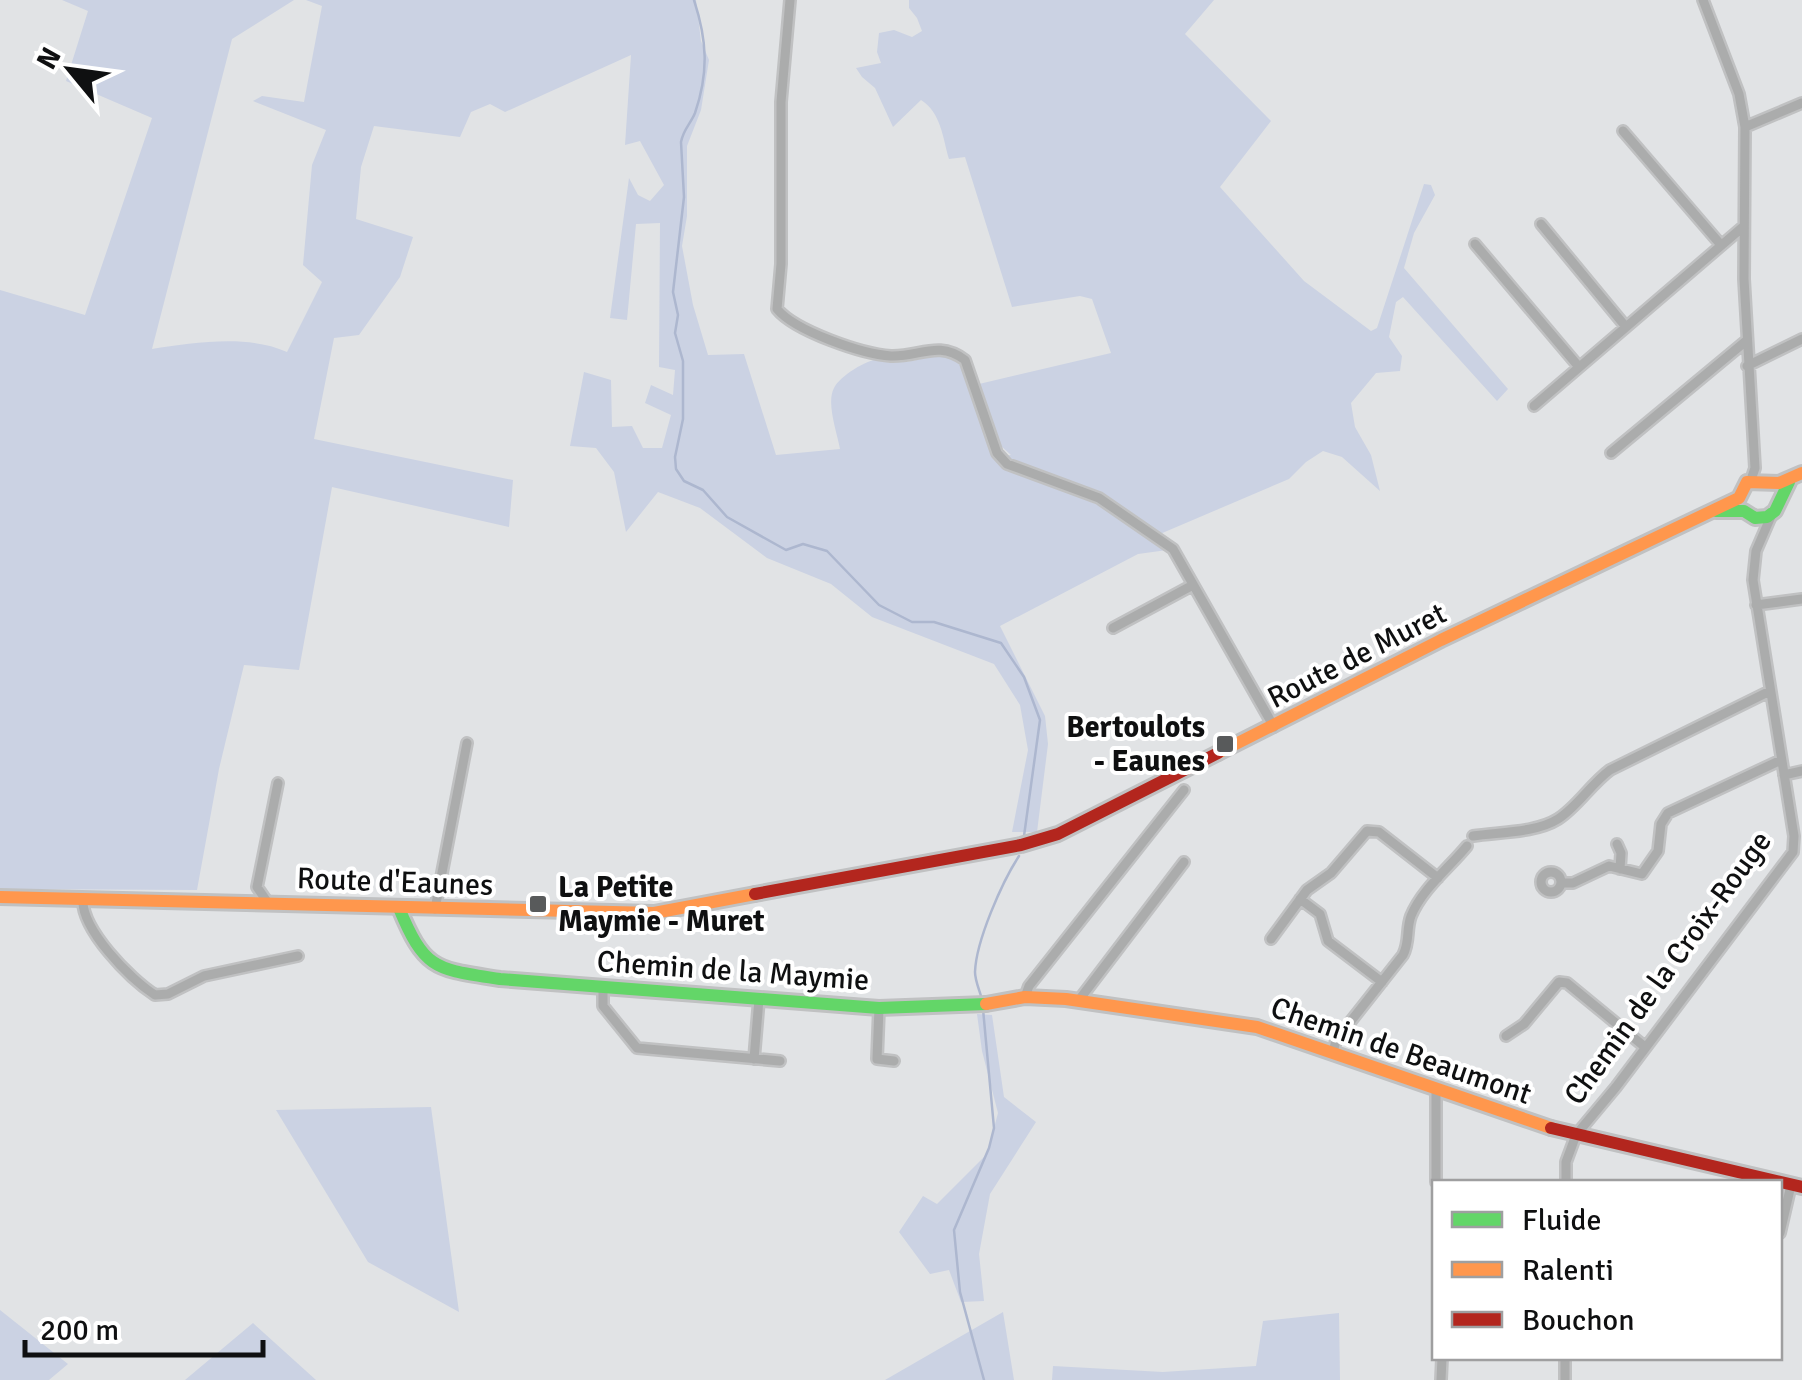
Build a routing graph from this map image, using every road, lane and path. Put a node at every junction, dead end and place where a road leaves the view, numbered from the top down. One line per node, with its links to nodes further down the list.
1 (790, 0): 23 (street)
2 (1702, 0): 4 (street)
3 (1802, 103): 4 (street)
4 (1745, 127): 7 (street)
5 (1623, 131): 9 (street)
6 (1541, 224): 10 (street)
7 (1744, 226): 9 (street); 12 (street)
8 (1475, 244): 14 (street)
9 (1720, 246): 10 (street)
10 (1626, 327): 14 (street)
11 (1802, 340): 13 (street)
12 (1746, 342): 13 (street); 16 (street)
13 (1747, 366): 18 (street)
14 (1579, 367): 15 (street)
15 (1534, 406)
16 (1611, 453)
17 (1802, 474): 19 (main road)
18 (1761, 478): 19 (main road); 20 (main road); 21 (main road)
19 (1789, 482): 20 (main road)
20 (1775, 508): 21 (main road); 22 (street, Chemin de la Croix-Rouge)
21 (1746, 509): 22 (street); 28 (main road, Route de Muret)
22 (1762, 533): 25 (street, Chemin de la Croix-Rouge)
23 (1193, 585): 26 (street); 28 (street)
24 (1802, 599): 25 (street)
25 (1756, 605): 27 (street, Chemin de la Croix-Rouge)
26 (1114, 628)
27 (1770, 692): 30 (street, Chemin de la Croix-Rouge); 40 (street)
28 (1274, 726): 36 (main road, Route de Muret)
29 (467, 743): 47 (street)
30 (1781, 760): 32 (street, Chemin de la Croix-Rouge); 39 (street)
31 (1802, 771): 32 (street)
32 (1784, 775): 37 (street, Chemin de la Croix-Rouge)
33 (278, 783): 45 (street)
34 (1184, 790): 52 (street)
35 (1617, 844): 39 (street)
36 (1022, 845): 47 (main road, Route d'Eaunes)
37 (1797, 854): 58 (street, Chemin de la Croix-Rouge)
38 (1184, 862): 54 (street)
39 (1620, 869): 41 (street)
40 (1438, 878): 44 (street); 50 (street)
41 (1561, 883)
42 (0, 897): 43 (main road, Route d'Eaunes)
43 (83, 898): 45 (main road, Route d'Eaunes); 49 (street)
44 (1300, 899): 48 (street); 50 (street)
45 (268, 902): 46 (main road, Route d'Eaunes)
46 (399, 908): 47 (main road, Route d'Eaunes); 51 (main road, Chemin de la Maymie)
47 (434, 909)
48 (1270, 939)
49 (298, 956)
50 (1382, 982): 59 (street)
51 (603, 987): 53 (main road, Chemin de la Maymie); 60 (street)
52 (1025, 997): 54 (main road, Chemin de Beaumont); 55 (main road, Chemin de Beaumont)
53 (759, 998): 56 (main road, Chemin de la Maymie); 60 (street)
54 (1078, 1000): 59 (main road, Chemin de Beaumont)
55 (979, 1004): 56 (main road, Chemin de la Maymie)
56 (880, 1008): 62 (street)
57 (1506, 1036): 58 (street)
58 (1646, 1046): 64 (street, Chemin de la Croix-Rouge)
59 (1333, 1053): 63 (main road, Chemin de Beaumont)
60 (754, 1058): 61 (street)
61 (780, 1061)
62 (894, 1061)
63 (1436, 1088): 64 (main road, Chemin de Beaumont); 65 (street)
64 (1576, 1135): 66 (street); 67 (main road, Chemin de Beaumont)
65 (1436, 1180)
66 (1566, 1180)
67 (1771, 1180)
68 (1797, 1186): 69 (street)
69 (1782, 1227)

